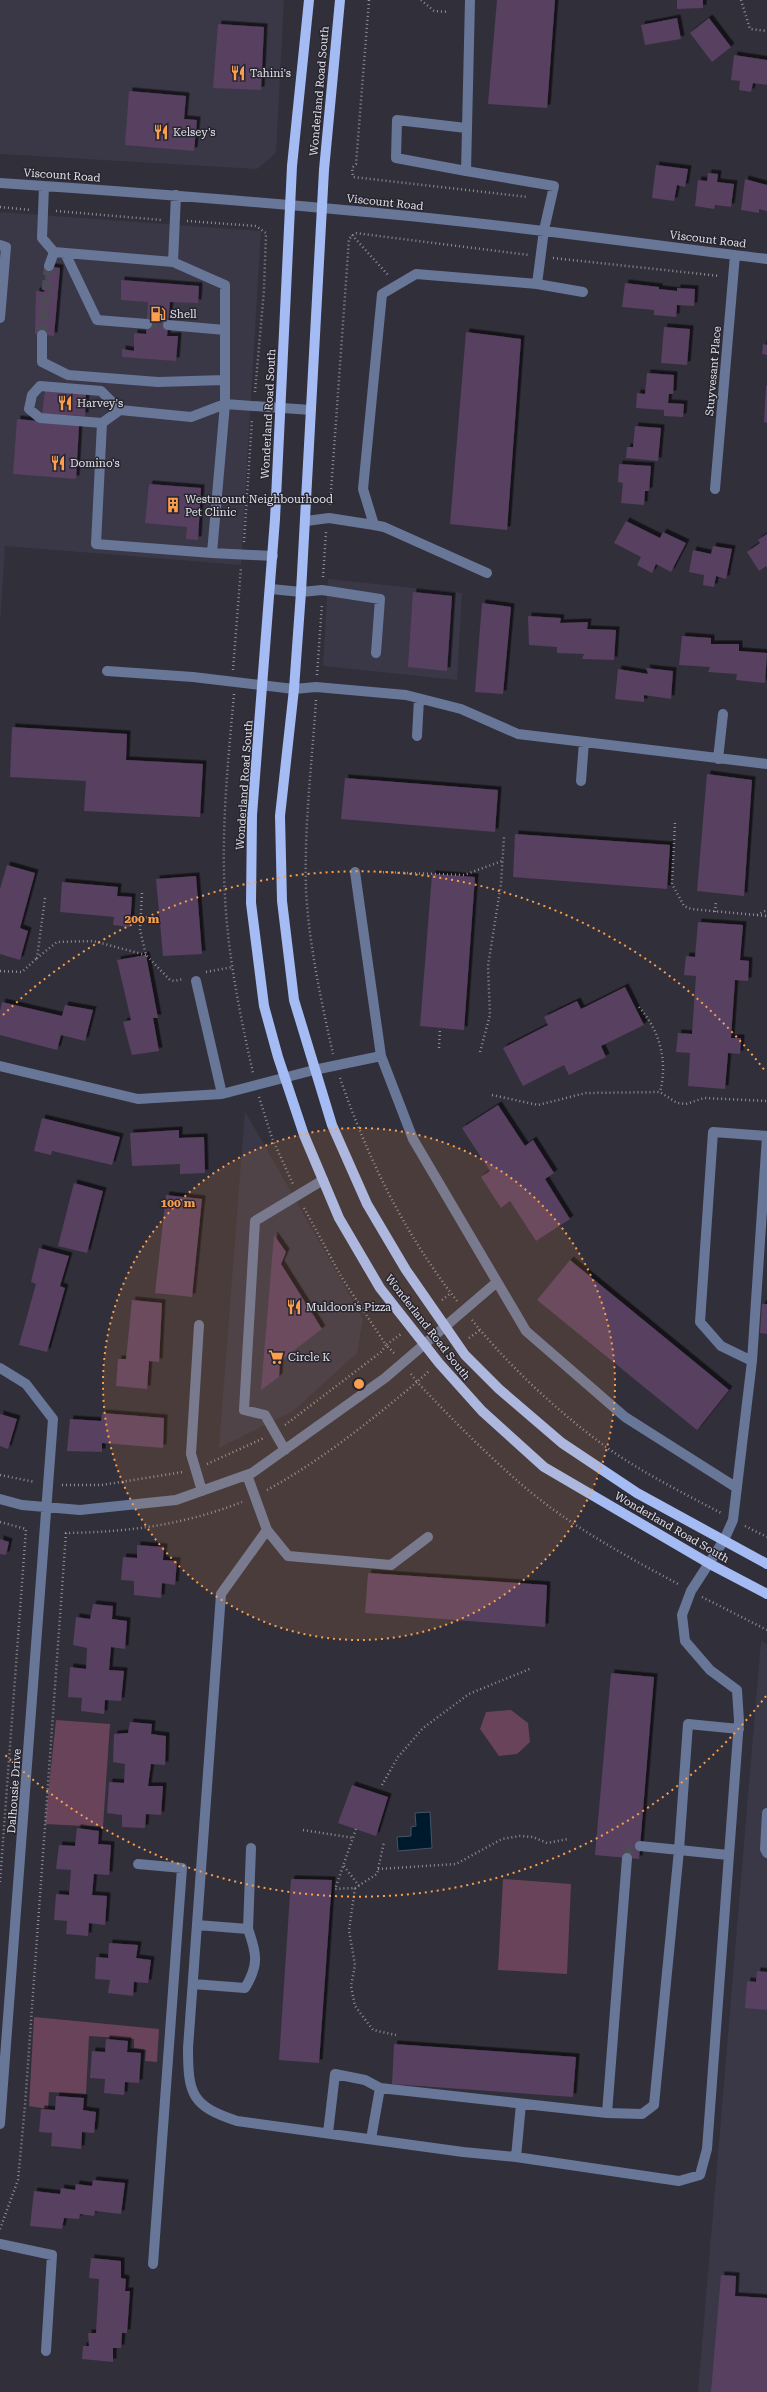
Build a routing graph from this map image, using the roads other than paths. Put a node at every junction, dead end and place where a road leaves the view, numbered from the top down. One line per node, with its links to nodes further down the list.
1 (309, 0): 9 (main road, Wonderland Road South)
2 (340, 0): 10 (main road, Wonderland Road South)
3 (470, 0): 4 (street)
4 (466, 128): 5 (street); 5 (street)
5 (466, 171): 11 (street)
6 (0, 183): 7 (street, Viscount Road)
7 (44, 186): 8 (street, Viscount Road); 13 (street)
8 (176, 195): 9 (street, Viscount Road); 17 (street)
9 (290, 206): 10 (street, Viscount Road); 28 (main road, Wonderland Road South)
10 (322, 209): 11 (street, Viscount Road); 30 (main road, Wonderland Road South)
11 (544, 230): 15 (street, Viscount Road); 19 (street)
12 (0, 245): 21 (street)
13 (54, 252): 14 (street); 18 (street)
14 (65, 252): 17 (street); 22 (street)
15 (735, 255): 16 (street, Viscount Road); 32 (street, Stuyvesant Place)
16 (767, 259)
17 (173, 262): 24 (street)
18 (49, 266)
19 (537, 284): 20 (street); 34 (street)
20 (583, 292)
21 (0, 318)
22 (147, 324)
23 (168, 325): 24 (street)
24 (225, 330): 26 (street)
25 (42, 335): 26 (street)
26 (225, 380): 27 (street)
27 (225, 404): 28 (street); 29 (street); 35 (street)
28 (280, 408): 30 (street); 36 (main road, Wonderland Road South)
29 (120, 410): 31 (street); 31 (street)
30 (311, 410): 33 (main road, Wonderland Road South)
31 (102, 424): 35 (street)
32 (715, 489)
33 (306, 521): 34 (street); 39 (main road, Wonderland Road South)
34 (374, 525): 37 (street)
35 (212, 553): 36 (street)
36 (273, 556): 38 (main road, Wonderland Road South)
37 (487, 573)
38 (271, 589): 39 (street); 42 (main road, Wonderland Road South)
39 (301, 592): 40 (street); 43 (main road, Wonderland Road South)
40 (376, 653)
41 (107, 671): 42 (street)
42 (263, 686): 43 (street); 56 (main road, Wonderland Road South)
43 (294, 689): 44 (street); 55 (main road, Wonderland Road South)
44 (419, 699): 46 (street); 47 (street)
45 (723, 714): 48 (street)
46 (417, 736)
47 (584, 742): 48 (street); 50 (street)
48 (718, 759): 49 (street)
49 (767, 764)
50 (581, 781)
51 (355, 872): 53 (street)
52 (196, 981): 57 (street)
53 (381, 1056): 55 (street); 59 (street)
54 (0, 1066): 57 (street)
55 (314, 1070): 56 (street); 61 (main road, Wonderland Road South)
56 (285, 1079): 57 (street); 58 (main road, Wonderland Road South)
57 (222, 1094)
58 (323, 1180): 62 (main road, Wonderland Road South); 65 (street)
59 (497, 1282): 61 (street); 67 (street)
60 (199, 1325): 68 (street)
61 (446, 1327): 62 (street); 73 (main road, Wonderland Road South)
62 (424, 1345): 65 (street); 74 (main road, Wonderland Road South)
63 (752, 1361): 63 (street); 67 (street)
64 (0, 1368): 70 (street, Dalhousie Drive)
65 (285, 1450): 66 (street)
66 (247, 1475): 68 (street); 71 (street)
67 (737, 1488): 73 (street)
68 (202, 1491): 70 (street)
69 (0, 1499): 70 (street)
70 (47, 1507): 92 (street, Dalhousie Drive)
71 (267, 1530): 72 (street); 86 (street)
72 (428, 1537)
73 (724, 1540): 74 (street); 75 (main road, Wonderland Road South)
74 (710, 1564): 76 (main road, Wonderland Road South); 77 (street)
75 (767, 1564)
76 (767, 1594)
77 (739, 1729): 81 (street); 83 (street)
78 (767, 1813): 82 (street)
79 (640, 1846): 81 (street)
80 (251, 1848): 87 (street)
81 (679, 1850): 83 (street); 91 (street)
82 (767, 1853)
83 (728, 1855): 95 (street)
84 (627, 1858): 91 (street)
85 (138, 1864): 97 (street)
86 (197, 1925): 87 (street); 88 (street)
87 (248, 1929): 88 (street)
88 (193, 1984): 93 (street)
89 (380, 2088): 90 (street); 93 (street); 94 (street)
90 (521, 2104): 91 (street); 95 (street)
91 (607, 2113)
92 (0, 2124)
93 (328, 2133): 94 (street)
94 (371, 2139): 95 (street)
95 (516, 2157)
96 (0, 2244): 98 (street)
97 (153, 2264)
98 (46, 2351)

